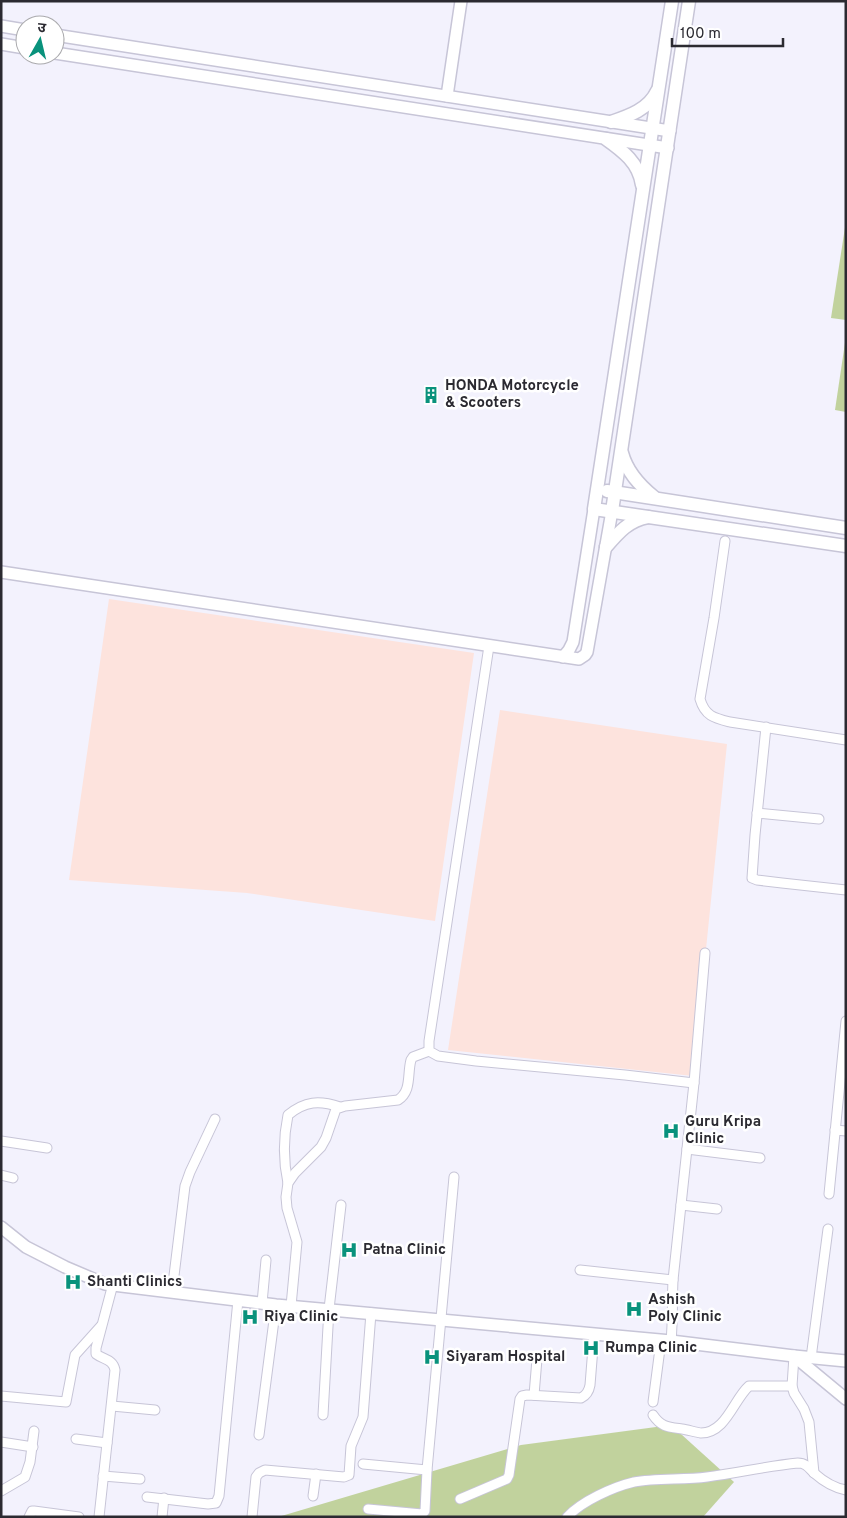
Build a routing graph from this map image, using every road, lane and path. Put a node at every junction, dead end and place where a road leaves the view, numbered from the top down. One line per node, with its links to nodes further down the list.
1 (461, 1): 11 (street)
2 (672, 1): 10 (main road)
3 (689, 1): 14 (main road)
4 (1, 26): 5 (street)
5 (15, 28)
6 (65, 37): 11 (street)
7 (1, 44): 8 (street)
8 (15, 46)
9 (65, 55): 15 (street)
10 (659, 85): 12 (main road); 13 (main road)
11 (447, 96): 12 (street)
12 (611, 122): 13 (street)
13 (653, 129): 14 (street); 16 (main road)
14 (670, 131): 17 (main road)
15 (606, 139): 16 (street); 18 (main road)
16 (650, 146): 17 (street); 18 (main road)
17 (668, 148): 19 (main road)
18 (643, 190): 20 (main road)
19 (621, 448): 21 (main road); 22 (main road)
20 (597, 490): 21 (main road); 23 (main road)
21 (614, 492): 22 (main road); 25 (main road)
22 (656, 499): 24 (main road)
23 (594, 509): 25 (main road); 34 (street)
24 (723, 509): 27 (main road); 28 (main road)
25 (612, 511): 26 (main road); 31 (street)
26 (650, 517): 27 (main road); 31 (main road)
27 (721, 527): 30 (main road)
28 (846, 528)
29 (725, 541): 35 (street)
30 (846, 546)
31 (606, 547): 34 (street)
32 (1, 572): 33 (street)
33 (489, 646): 34 (street); 43 (street)
34 (563, 657)
35 (766, 727): 36 (street); 37 (street)
36 (846, 740)
37 (757, 813): 38 (street); 39 (street)
38 (819, 819)
39 (846, 890)
40 (706, 953): 45 (street)
41 (846, 1021): 42 (street)
42 (845, 1031): 44 (street)
43 (429, 1051): 45 (street); 46 (street)
44 (843, 1081): 48 (street)
45 (694, 1083): 52 (street)
46 (340, 1107): 57 (street); 57 (street)
47 (215, 1118): 68 (street)
48 (835, 1130): 49 (street); 58 (street)
49 (846, 1131)
50 (1, 1142): 51 (street)
51 (47, 1148)
52 (688, 1149): 53 (street); 60 (street)
53 (760, 1158)
54 (1, 1175): 56 (street)
55 (454, 1177): 75 (street)
56 (13, 1178)
57 (288, 1183): 72 (street)
58 (830, 1194)
59 (341, 1205): 73 (street)
60 (681, 1205): 61 (street); 66 (street)
61 (717, 1209)
62 (1, 1226): 67 (street)
63 (828, 1229): 81 (street)
64 (266, 1260): 70 (street)
65 (580, 1270): 66 (street)
66 (673, 1280): 78 (street)
67 (113, 1284): 68 (street); 76 (street)
68 (172, 1292): 69 (street)
69 (238, 1300): 70 (street); 108 (street)
70 (262, 1303): 71 (street)
71 (276, 1305): 72 (street); 93 (street)
72 (291, 1306): 73 (street)
73 (329, 1309): 74 (street); 90 (street)
74 (371, 1313): 75 (street); 101 (street)
75 (440, 1320): 77 (street); 99 (street)
76 (102, 1326): 85 (street); 88 (street)
77 (594, 1335): 78 (street); 84 (street)
78 (666, 1341): 79 (street); 87 (street)
79 (794, 1356): 81 (street); 83 (street); 86 (street)
80 (537, 1358): 84 (street)
81 (811, 1358): 82 (street)
82 (846, 1361)
83 (792, 1386): 91 (street); 100 (street)
84 (534, 1395): 109 (street)
85 (1, 1396)
86 (846, 1399)
87 (652, 1402)
88 (112, 1406): 89 (street); 96 (street)
89 (155, 1410)
90 (323, 1414)
91 (653, 1415)
92 (34, 1432): 97 (street)
93 (259, 1435)
94 (76, 1439): 96 (street)
95 (1, 1442): 97 (street)
96 (107, 1443): 102 (street)
97 (32, 1447): 105 (street)
98 (363, 1464): 99 (street)
99 (427, 1470): 110 (street)
100 (814, 1473): 104 (street); 116 (street)
101 (316, 1474): 106 (street); 115 (street)
102 (103, 1476): 103 (street); 113 (street)
103 (140, 1479)
104 (846, 1490)
105 (1, 1491)
106 (313, 1496)
107 (147, 1497): 108 (street)
108 (164, 1498): 114 (street)
109 (460, 1499)
110 (368, 1510)
111 (29, 1517): 112 (street)
112 (79, 1517)
113 (99, 1517)
114 (162, 1517)
115 (252, 1517)
116 (567, 1517)

